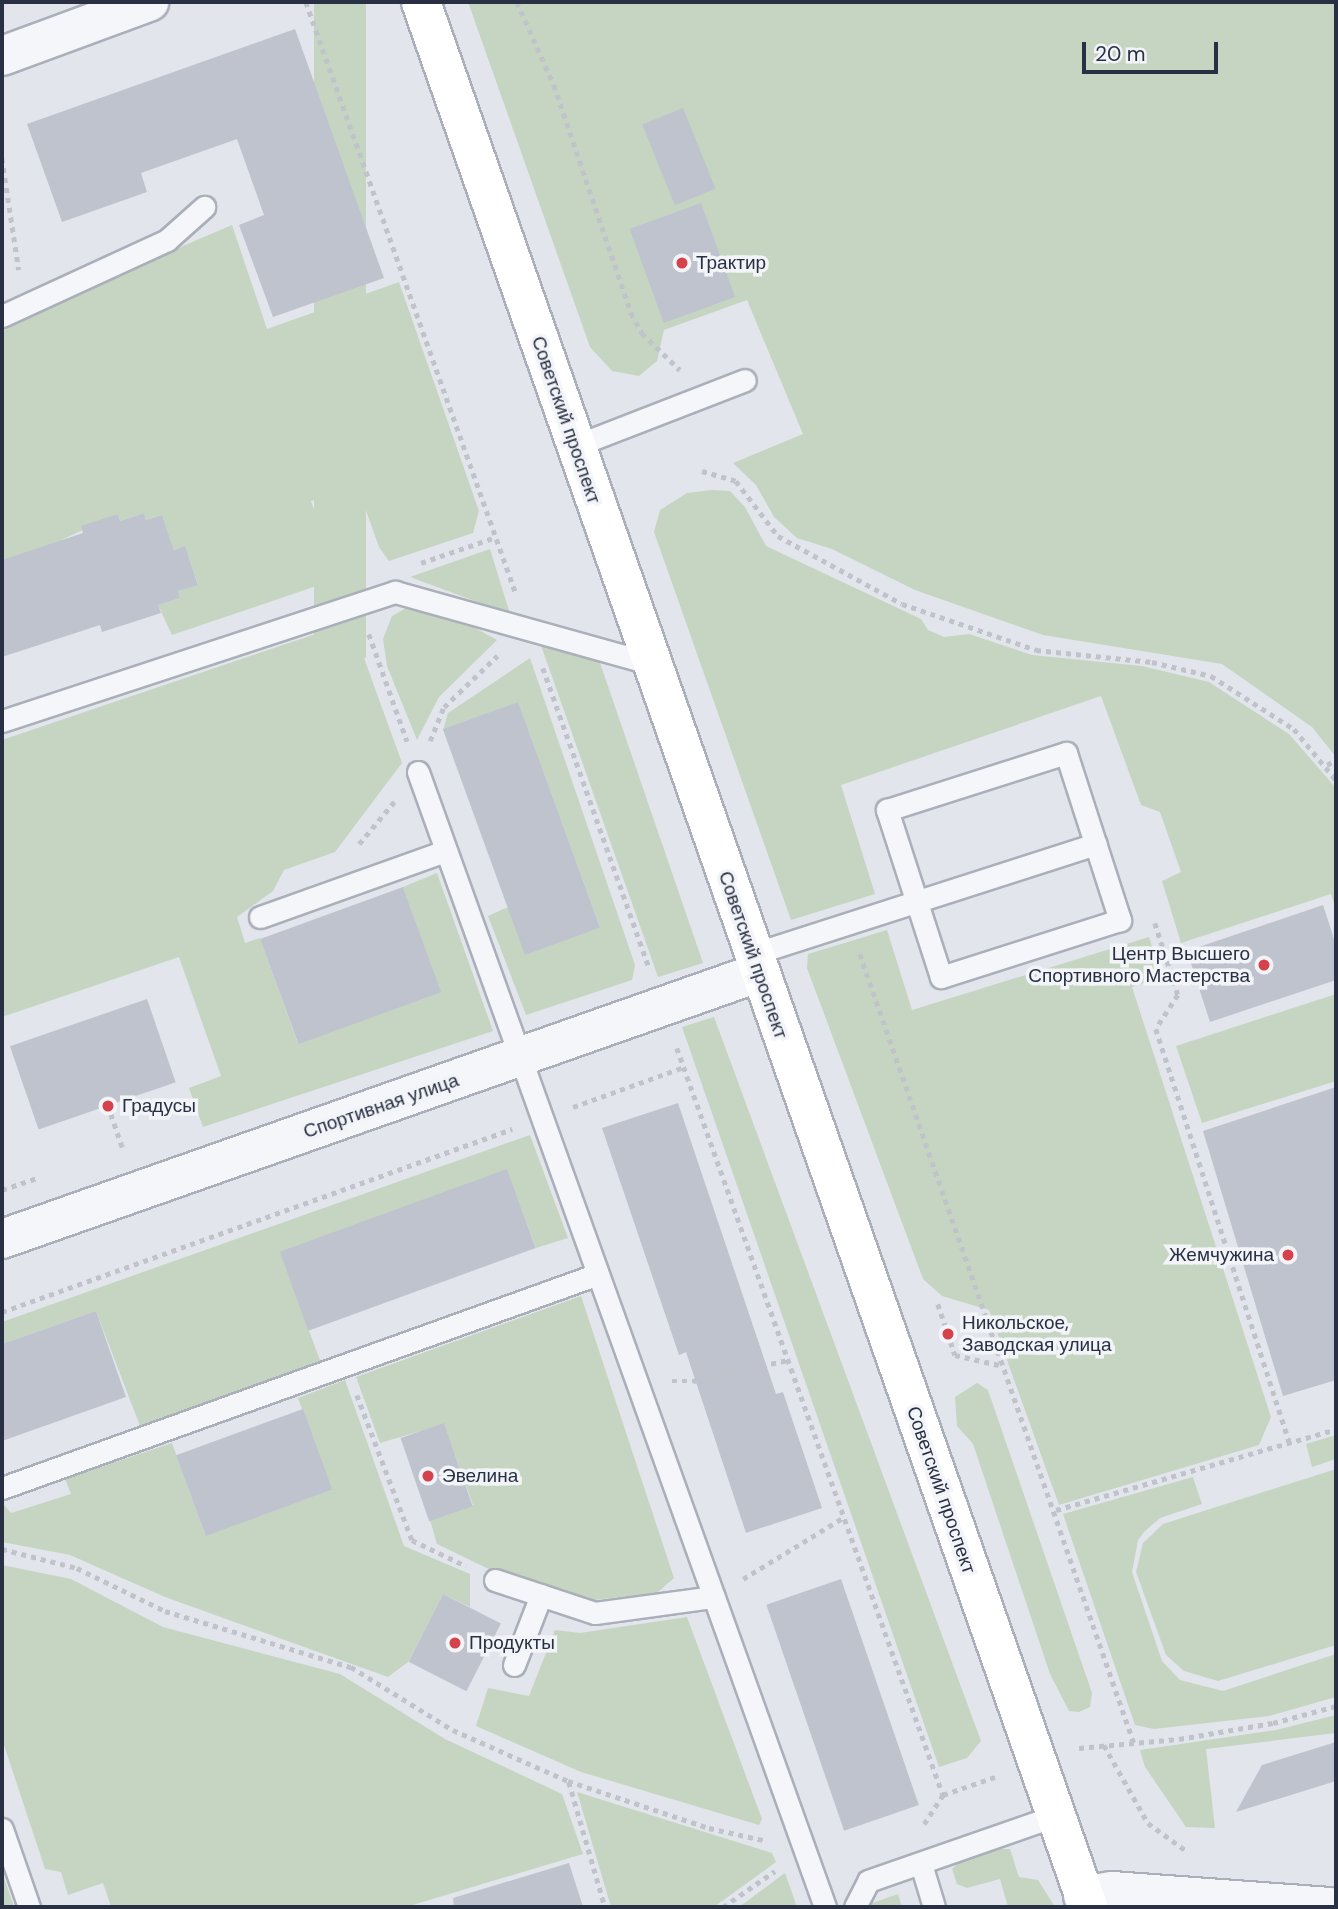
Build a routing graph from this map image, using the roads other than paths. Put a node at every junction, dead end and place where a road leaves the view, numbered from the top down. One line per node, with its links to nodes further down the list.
1 (149, 2): 3 (street)
2 (421, 2): 7 (main road, Советский проспект)
3 (2, 56)
4 (204, 206): 5 (lane)
5 (2, 316)
6 (745, 380): 7 (lane)
7 (575, 446): 8 (main road, Советский проспект)
8 (650, 663): 9 (lane); 15 (main road, Советский проспект)
9 (2, 721)
10 (418, 772): 12 (lane)
11 (1096, 844): 13 (lane); 13 (lane); 13 (lane)
12 (445, 851): 14 (lane); 16 (lane)
13 (916, 901): 15 (lane)
14 (260, 917)
15 (756, 963): 16 (street, Спортивная улица); 24 (main road, Советский проспект)
16 (520, 1057): 17 (street, Спортивная улица); 18 (lane)
17 (2, 1239)
18 (598, 1274): 19 (lane); 22 (lane)
19 (2, 1488)
20 (495, 1580): 21 (lane)
21 (541, 1595): 22 (lane); 23 (lane)
22 (713, 1597): 29 (lane)
23 (514, 1665)
24 (1055, 1816): 26 (lane); 27 (main road, Советский проспект)
25 (2, 1829): 28 (lane)
26 (921, 1864): 30 (lane); 31 (lane)
27 (1085, 1902): 32 (street)
28 (29, 1907)
29 (825, 1907)
30 (855, 1907)
31 (934, 1907)
32 (1329, 1907)

